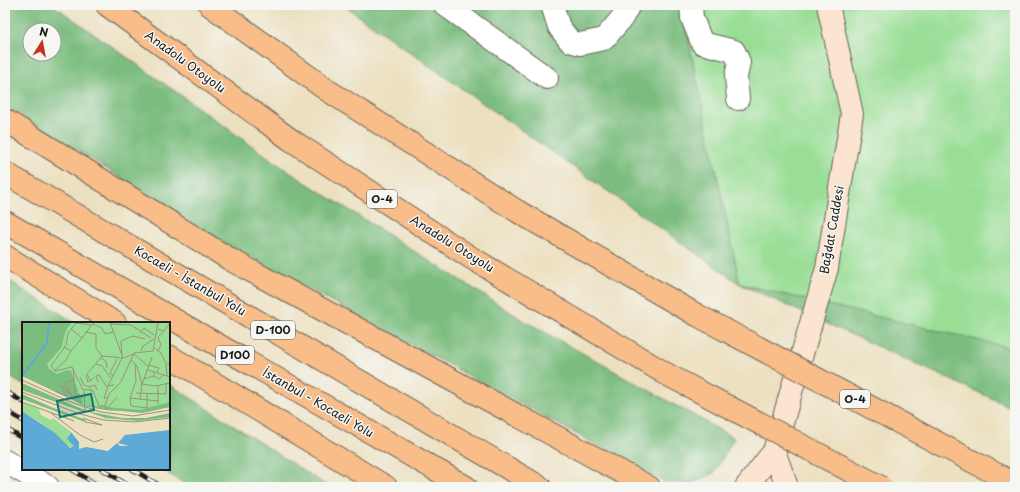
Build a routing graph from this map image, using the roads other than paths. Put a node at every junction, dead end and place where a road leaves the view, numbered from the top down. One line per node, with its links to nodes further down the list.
1 (107, 5): 26 (highway, Anadolu Otoyolu / O-4, bridge)
2 (210, 5): 18 (highway, O-4, bridge)
3 (445, 5): 8 (street)
4 (552, 5): 5 (street)
5 (629, 5)
6 (691, 5): 9 (street)
7 (828, 5): 16 (main road, Bağdat Caddesi)
8 (547, 78)
9 (738, 99)
10 (5, 120): 23 (highway)
11 (5, 173): 22 (highway, Kocaeli - İstanbul Yolu / D-100)
12 (5, 222): 21 (highway, İstanbul - Kocaeli Yolu / D100)
13 (5, 256): 14 (highway)
14 (113, 322)
15 (170, 357): 20 (highway)
16 (774, 451): 24 (main road); 25 (main road)
17 (5, 461): 19 (street)
18 (1015, 484)
19 (48, 487)
20 (386, 487)
21 (466, 487)
22 (540, 487)
23 (649, 487)
24 (746, 487)
25 (787, 487)
26 (881, 487)

